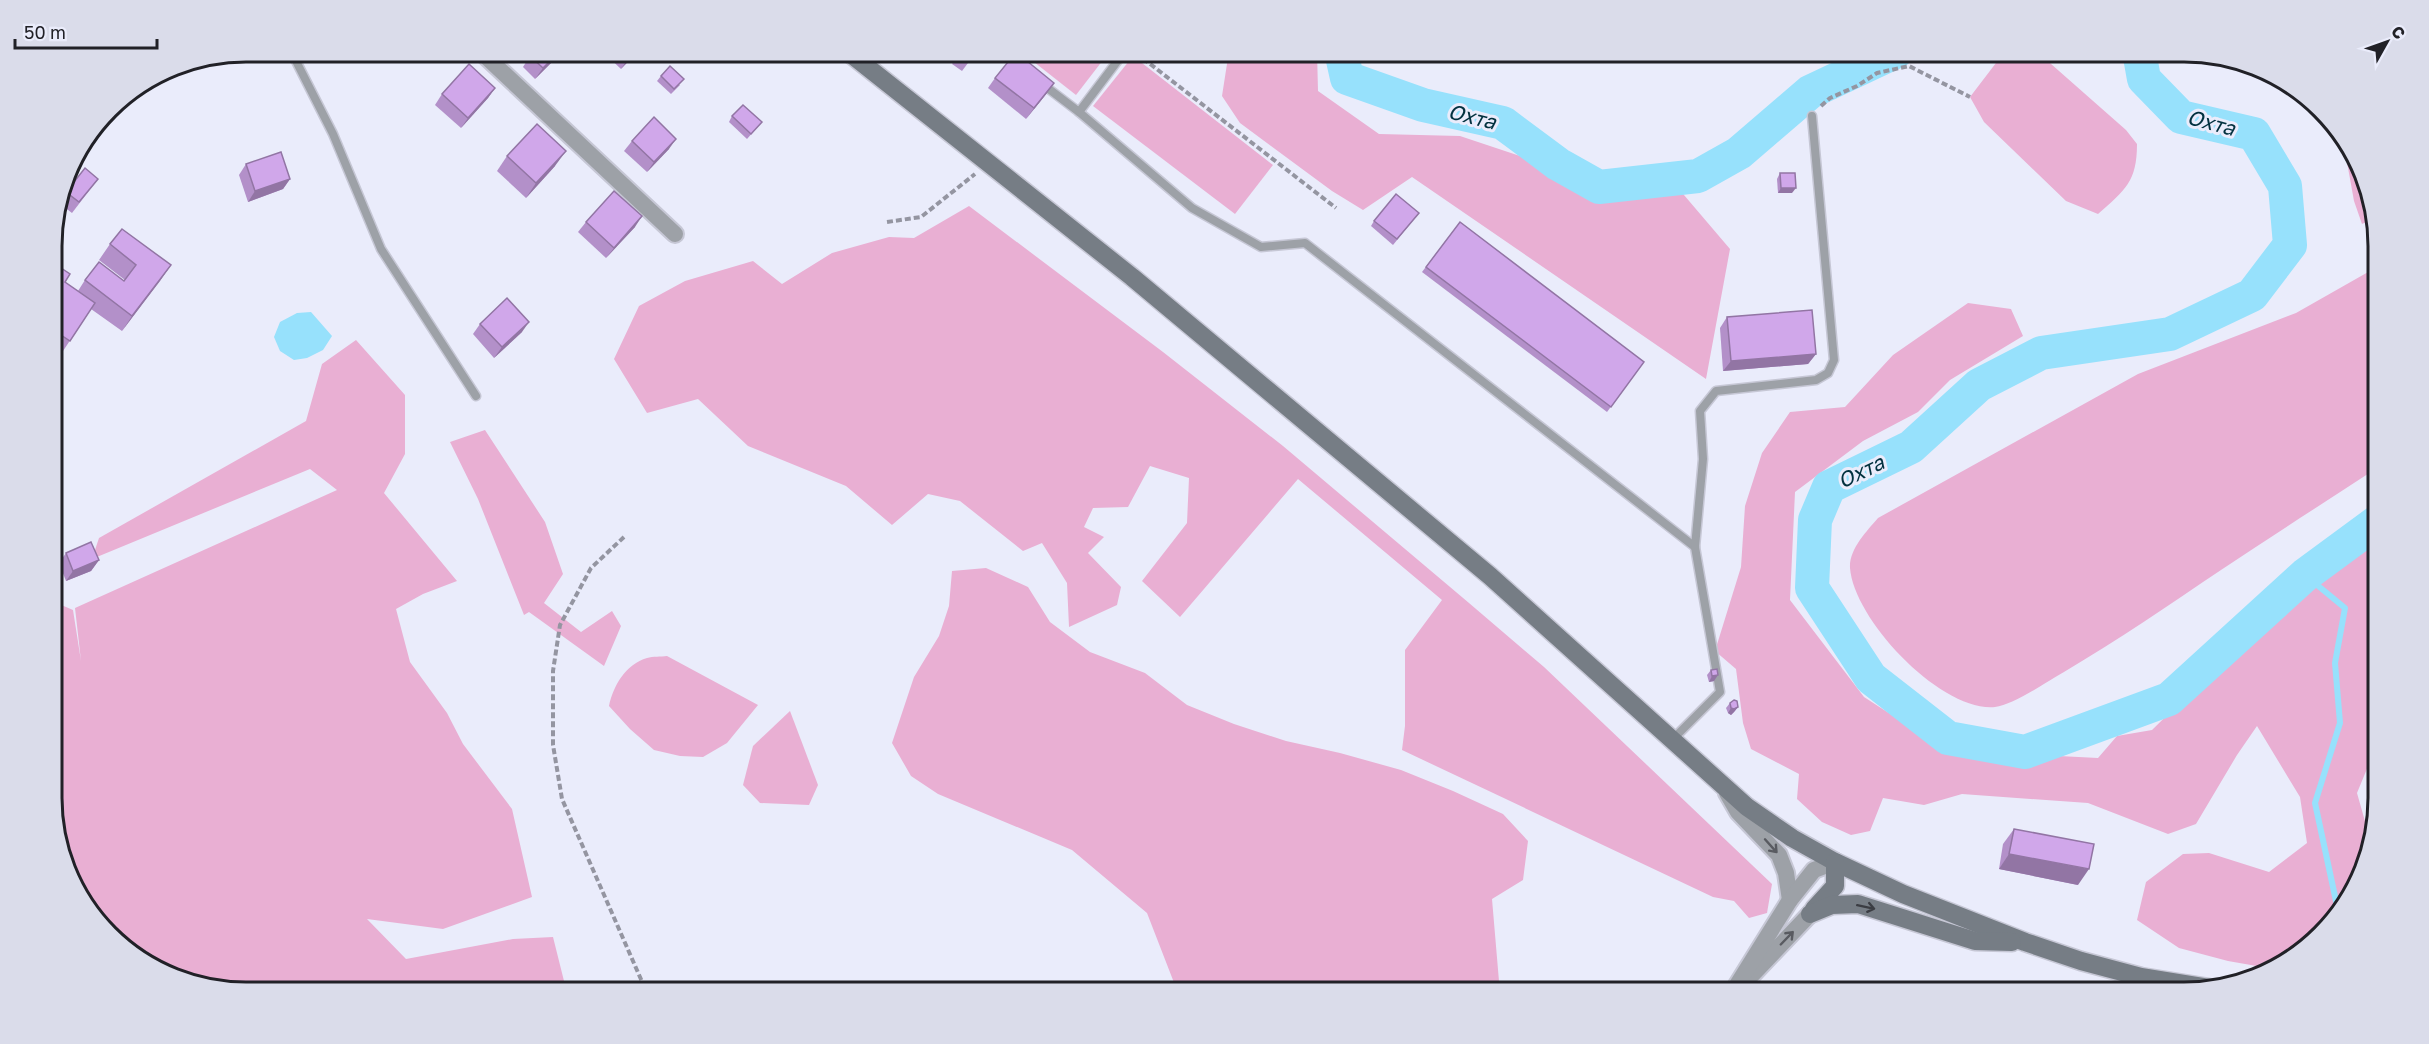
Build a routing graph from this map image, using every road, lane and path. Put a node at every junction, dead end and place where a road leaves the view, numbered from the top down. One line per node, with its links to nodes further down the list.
1 (296, 62): 16 (lane)
2 (492, 62): 15 (street)
3 (860, 62): 12 (main road)
4 (1014, 62): 7 (lane)
5 (1117, 62): 10 (lane)
6 (1147, 62): 13 (path)
7 (1027, 71)
8 (1035, 78): 10 (lane)
9 (1970, 97): 11 (path)
10 (1079, 112): 18 (lane)
11 (1812, 116): 18 (lane)
12 (987, 164): 14 (path); 19 (main road)
13 (1336, 208)
14 (887, 222)
15 (675, 234)
16 (476, 396)
17 (624, 537): 28 (path)
18 (1695, 547): 19 (lane)
19 (1673, 739): 20 (main road)
20 (1722, 784): 21 (main road); 22 (street, one-way to 22)
21 (1835, 862): 22 (street); 23 (main road); 24 (main road)
22 (1790, 900): 25 (street)
23 (1810, 914): 24 (main road, one-way to 24); 26 (street, one-way to 23)
24 (2025, 942): 27 (main road)
25 (1740, 982)
26 (1743, 982)
27 (2172, 982)
28 (643, 983)

